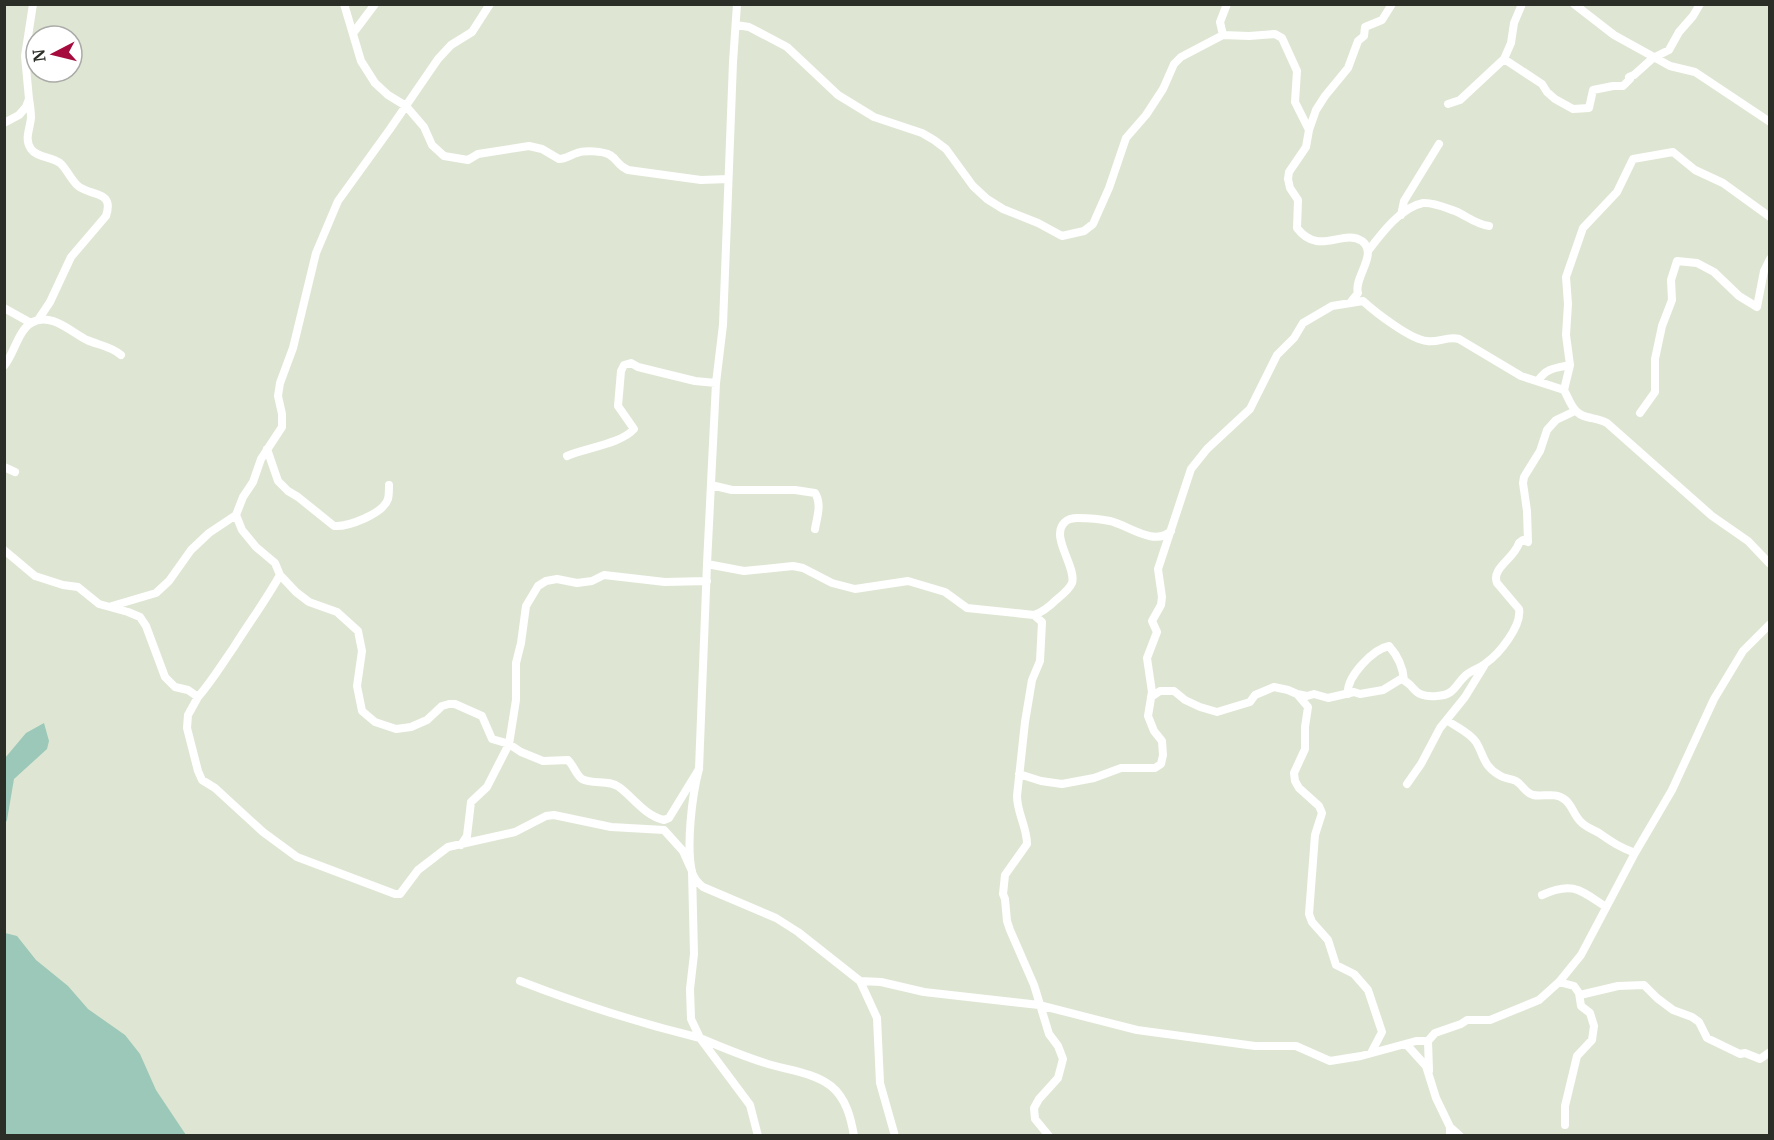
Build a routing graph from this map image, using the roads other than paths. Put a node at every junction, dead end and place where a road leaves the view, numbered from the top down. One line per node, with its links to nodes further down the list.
1 (33, 4): 16 (street)
2 (344, 4): 12 (street)
3 (375, 4): 12 (street)
4 (490, 4): 18 (street)
5 (737, 4): 11 (street)
6 (1227, 4): 13 (street)
7 (1392, 4): 19 (street)
8 (1522, 4): 15 (street)
9 (1574, 4): 14 (street)
10 (1700, 4): 14 (street)
11 (736, 25): 13 (street); 25 (street)
12 (354, 32): 18 (street)
13 (1222, 35): 20 (street)
14 (1653, 58): 15 (street); 21 (street)
15 (1504, 59): 17 (street)
16 (29, 99): 22 (street); 33 (street)
17 (1448, 104)
18 (406, 106): 25 (street); 42 (street)
19 (1316, 110): 20 (street); 23 (street)
20 (1303, 115): 23 (street)
21 (1770, 122)
22 (4, 123)
23 (1309, 130): 29 (street)
24 (1440, 144): 26 (street)
25 (728, 178): 38 (street)
26 (1401, 216): 28 (street); 29 (street)
27 (1770, 217): 35 (street)
28 (1489, 226)
29 (1368, 251): 31 (street)
30 (1770, 259): 41 (street)
31 (1350, 303): 37 (street); 50 (street)
32 (4, 308): 33 (street)
33 (35, 321): 34 (street); 36 (street)
34 (121, 355)
35 (1570, 365): 37 (street); 39 (street)
36 (4, 366)
37 (1538, 381): 39 (street)
38 (716, 383): 43 (street); 46 (street)
39 (1564, 390): 40 (street)
40 (1575, 411): 53 (street); 59 (street)
41 (1640, 413)
42 (267, 449): 47 (street); 48 (street)
43 (567, 456)
44 (4, 467): 45 (street)
45 (15, 472)
46 (711, 484): 49 (street); 52 (street)
47 (389, 485)
48 (236, 515): 54 (street); 56 (street)
49 (816, 529)
50 (1171, 531): 57 (street); 64 (street)
51 (4, 550): 56 (street)
52 (707, 564): 55 (street); 57 (street)
53 (1770, 564)
54 (280, 575): 63 (street); 66 (street)
55 (707, 581): 66 (street); 67 (street)
56 (106, 607): 63 (street)
57 (1034, 615): 68 (street)
58 (1770, 624): 71 (street)
59 (1486, 663): 60 (street); 65 (street)
60 (1404, 680): 62 (street); 62 (street)
61 (1297, 694): 62 (street); 64 (street); 86 (street)
62 (1348, 694)
63 (198, 697): 70 (street)
64 (1151, 697): 68 (street)
65 (1447, 720): 69 (street); 71 (street)
66 (509, 744): 67 (street); 70 (street)
67 (699, 769): 72 (street)
68 (1019, 774): 79 (street)
69 (1407, 784)
70 (461, 845): 72 (street)
71 (1635, 853): 74 (street)
72 (692, 871): 76 (street); 80 (street)
73 (1542, 895): 74 (street)
74 (1606, 907): 77 (street)
75 (520, 981): 81 (street)
76 (860, 981): 79 (street); 92 (street)
77 (1558, 982): 78 (street); 83 (street)
78 (1580, 995): 85 (street); 88 (street)
79 (1039, 1005): 86 (street); 93 (street)
80 (691, 1019): 81 (street); 82 (street)
81 (679, 1033): 82 (street)
82 (700, 1038): 90 (street); 91 (street)
83 (1428, 1041): 84 (street); 87 (street)
84 (1406, 1044): 86 (street); 87 (street)
85 (1770, 1052)
86 (1371, 1053)
87 (1429, 1071): 89 (street)
88 (1564, 1125)
89 (1450, 1131): 94 (street)
90 (758, 1136)
91 (854, 1136)
92 (895, 1136)
93 (1049, 1136)
94 (1460, 1136)

